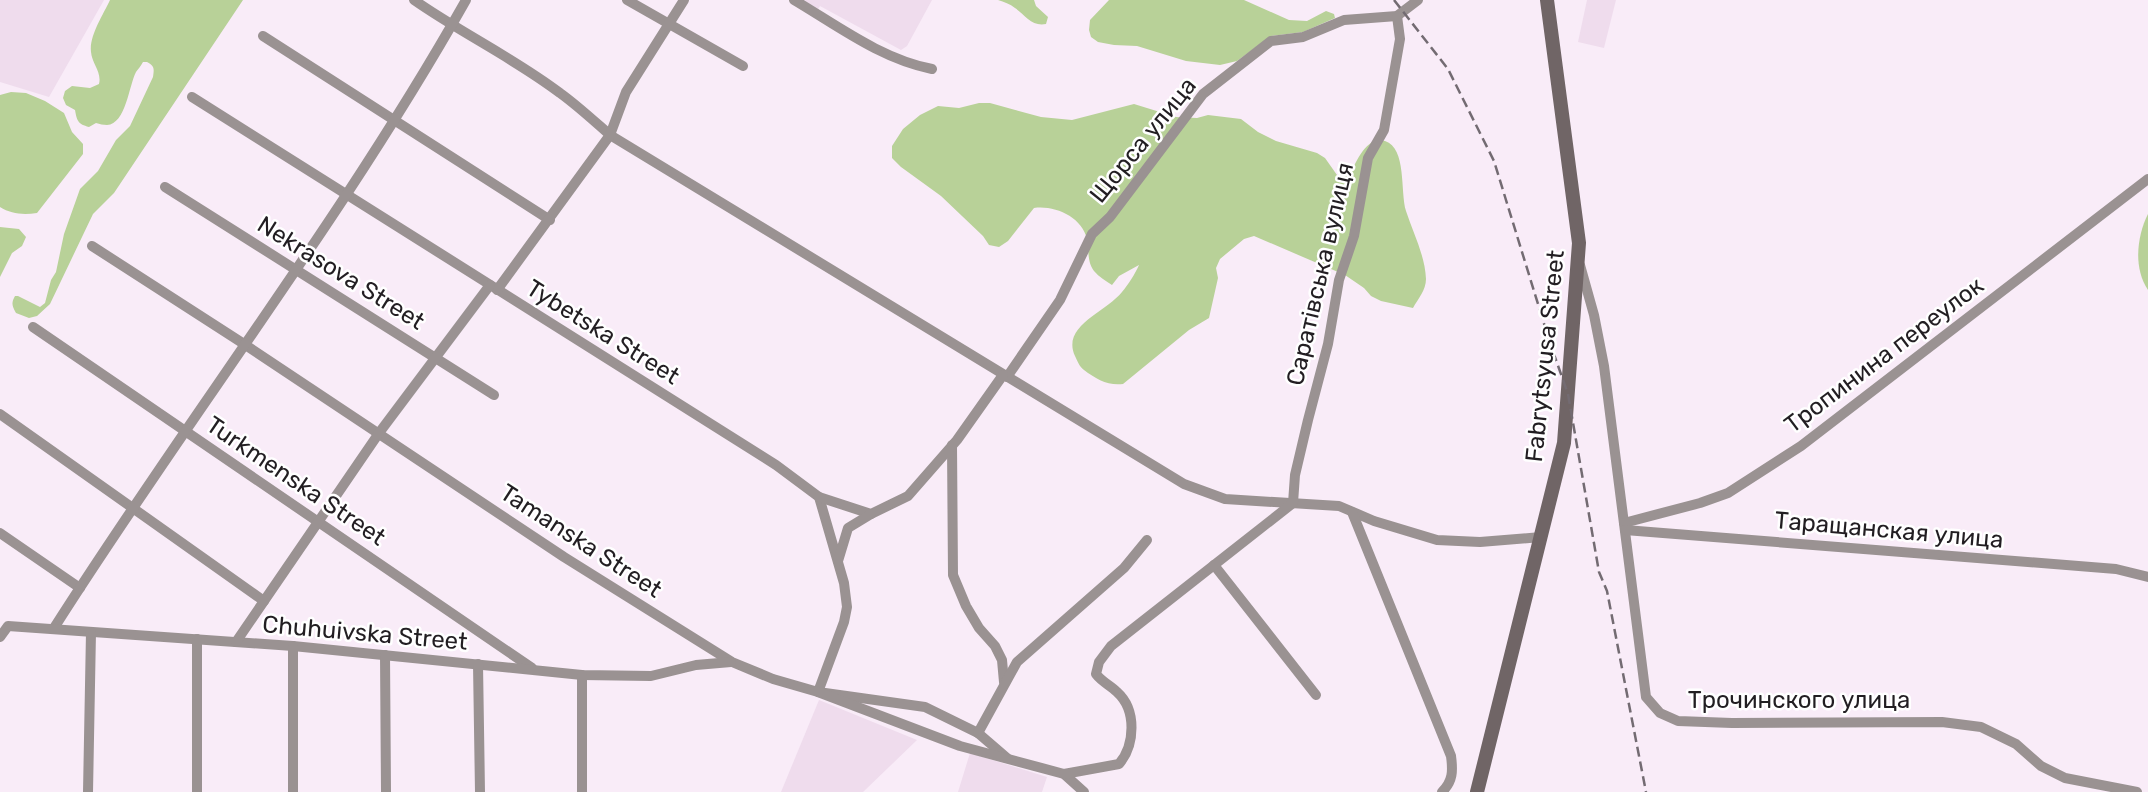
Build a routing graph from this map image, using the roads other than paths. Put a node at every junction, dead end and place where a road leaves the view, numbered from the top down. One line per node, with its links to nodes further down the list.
1 (414, 0): 10 (street)
2 (466, 0): 10 (street)
3 (626, 0): 9 (street)
4 (684, 0): 9 (street)
5 (793, 0): 13 (street)
6 (1418, 0): 8 (street)
7 (1547, 0): 22 (main road, Fabrytsyusa Street)
8 (1397, 16): 28 (street, Щорса улица); 35 (street, Саратівська вулиця)
9 (668, 24): 12 (street); 16 (street)
10 (452, 26): 15 (street); 16 (street)
11 (263, 36): 15 (street)
12 (743, 66)
13 (932, 69)
14 (192, 97): 19 (street, Tybetska Street)
15 (393, 120): 19 (street); 20 (street)
16 (610, 135): 20 (street); 28 (street)
17 (2148, 179): 40 (street, Тропинина переулок)
18 (165, 187): 23 (street, Nekrasova Street)
19 (346, 194): 23 (street); 24 (street, Tybetska Street)
20 (550, 220): 24 (street)
21 (92, 246): 26 (street, Tamanska Street)
22 (1578, 258): 40 (street, Трочинского улица); 42 (main road, Fabrytsyusa Street)
23 (295, 269): 26 (street); 27 (street, Nekrasova Street)
24 (493, 288): 27 (street); 34 (street, Tybetska Street)
25 (33, 327): 31 (street, Turkmenska Street)
26 (244, 344): 31 (street); 32 (street, Tamanska Street)
27 (434, 357): 29 (street, Nekrasova Street); 32 (street)
28 (1005, 376): 33 (street, Щорса улица); 35 (street)
29 (494, 395)
30 (0, 414): 36 (street)
31 (185, 431): 36 (street); 39 (street, Turkmenska Street)
32 (379, 433): 39 (street); 56 (street, Tamanska Street)
33 (952, 445): 38 (street, Щорса улица); 60 (street)
34 (819, 497): 38 (street, Tybetska Street); 44 (street)
35 (1293, 503): 37 (street); 45 (street)
36 (133, 510): 47 (street); 48 (street)
37 (1352, 512): 42 (street); 73 (street)
38 (871, 514): 44 (street, Щорса улица)
39 (318, 522): 48 (street); 58 (street, Turkmenska Street)
40 (1625, 526): 46 (street, Таращанская улица); 75 (street, Трочинского улица)
41 (0, 533): 47 (street)
42 (1541, 537): 74 (main road, Fabrytsyusa Street)
43 (1147, 540): 60 (street)
44 (838, 561): 61 (street)
45 (1214, 565): 62 (street); 65 (street)
46 (2148, 577)
47 (80, 588): 49 (street)
48 (264, 601): 53 (street)
49 (54, 628): 50 (street, Chuhuivska Street); 51 (street, Chuhuivska Street)
50 (91, 632): 52 (street, Chuhuivska Street); 66 (street)
51 (0, 637)
52 (197, 639): 53 (street, Chuhuivska Street); 67 (street)
53 (236, 642): 54 (street, Chuhuivska Street)
54 (293, 646): 55 (street, Chuhuivska Street); 68 (street)
55 (386, 655): 57 (street, Chuhuivska Street); 69 (street)
56 (732, 662): 59 (street, Chuhuivska Street); 61 (street, Tamanska Street)
57 (478, 664): 58 (street, Chuhuivska Street); 70 (street)
58 (536, 670): 59 (street, Chuhuivska Street)
59 (582, 675): 71 (street)
60 (1004, 683): 63 (street)
61 (818, 692): 63 (street); 64 (street, Tamanska Street)
62 (1316, 695)
63 (978, 733): 64 (street)
64 (1007, 758): 65 (street, Tamanska Street)
65 (1064, 774): 72 (street, Tamanska Street)
66 (88, 792)
67 (197, 792)
68 (293, 792)
69 (386, 792)
70 (480, 792)
71 (582, 792)
72 (1084, 792)
73 (1442, 792)
74 (1477, 792)
75 (2137, 792)

